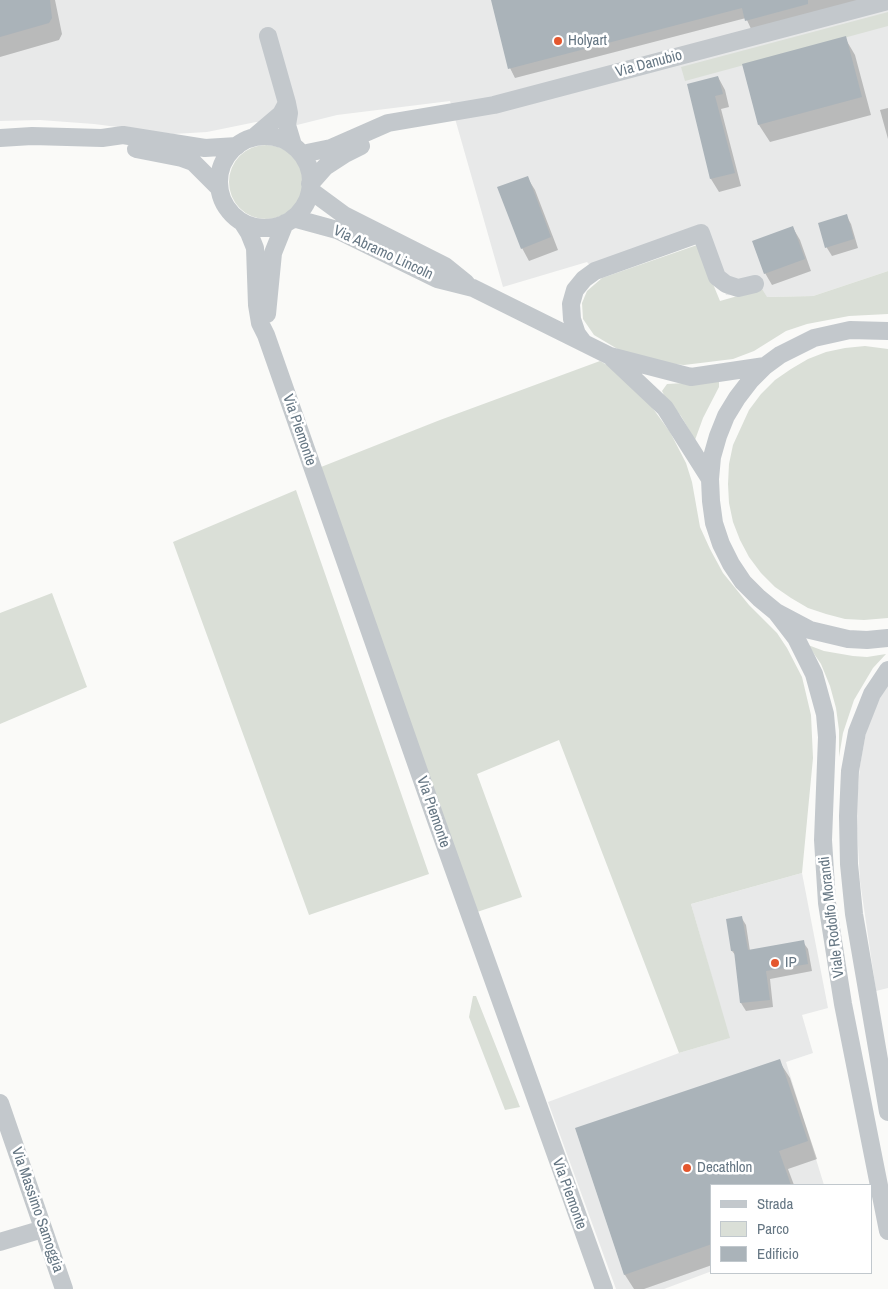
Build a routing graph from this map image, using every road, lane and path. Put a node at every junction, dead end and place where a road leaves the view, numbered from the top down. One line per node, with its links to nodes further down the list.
1 (888, 1): 4 (street, Via Danubio)
2 (268, 36): 3 (street)
3 (287, 103): 7 (street); 9 (street)
4 (409, 118): 9 (street, Via Danubio); 10 (street, Via Danubio)
5 (0, 138): 6 (street)
6 (102, 138): 8 (street); 11 (street)
7 (254, 138): 8 (street); 9 (street)
8 (237, 146): 11 (street)
9 (297, 150): 10 (street)
10 (310, 187): 12 (street); 15 (street, Via Abramo Lincoln)
11 (219, 188): 13 (street)
12 (289, 221): 13 (street); 15 (street, Via Abramo Lincoln); 17 (street, Via Piemonte)
13 (242, 222): 17 (street, Via Piemonte)
14 (755, 284): 18 (street)
15 (473, 288): 18 (street, Via Abramo Lincoln)
16 (888, 331): 20 (street, Viale Rodolfo Morandi)
17 (266, 335): 31 (street, Via Piemonte)
18 (583, 342): 19 (street, Via Abramo Lincoln)
19 (610, 356): 20 (street, Via Abramo Lincoln); 21 (street, Via Abramo Lincoln)
20 (766, 366): 21 (street, Viale Rodolfo Morandi)
21 (710, 479): 22 (street, Viale Rodolfo Morandi)
22 (776, 612): 23 (street, Viale Rodolfo Morandi); 28 (street, Viale Rodolfo Morandi)
23 (888, 638)
24 (888, 670): 26 (street, Viale Rodolfo Morandi)
25 (0, 1103): 27 (street, Via Massimo Samoggia)
26 (888, 1112)
27 (43, 1229): 29 (street); 30 (street, Via Massimo Samoggia)
28 (888, 1231)
29 (0, 1242)
30 (64, 1289)
31 (604, 1289)

